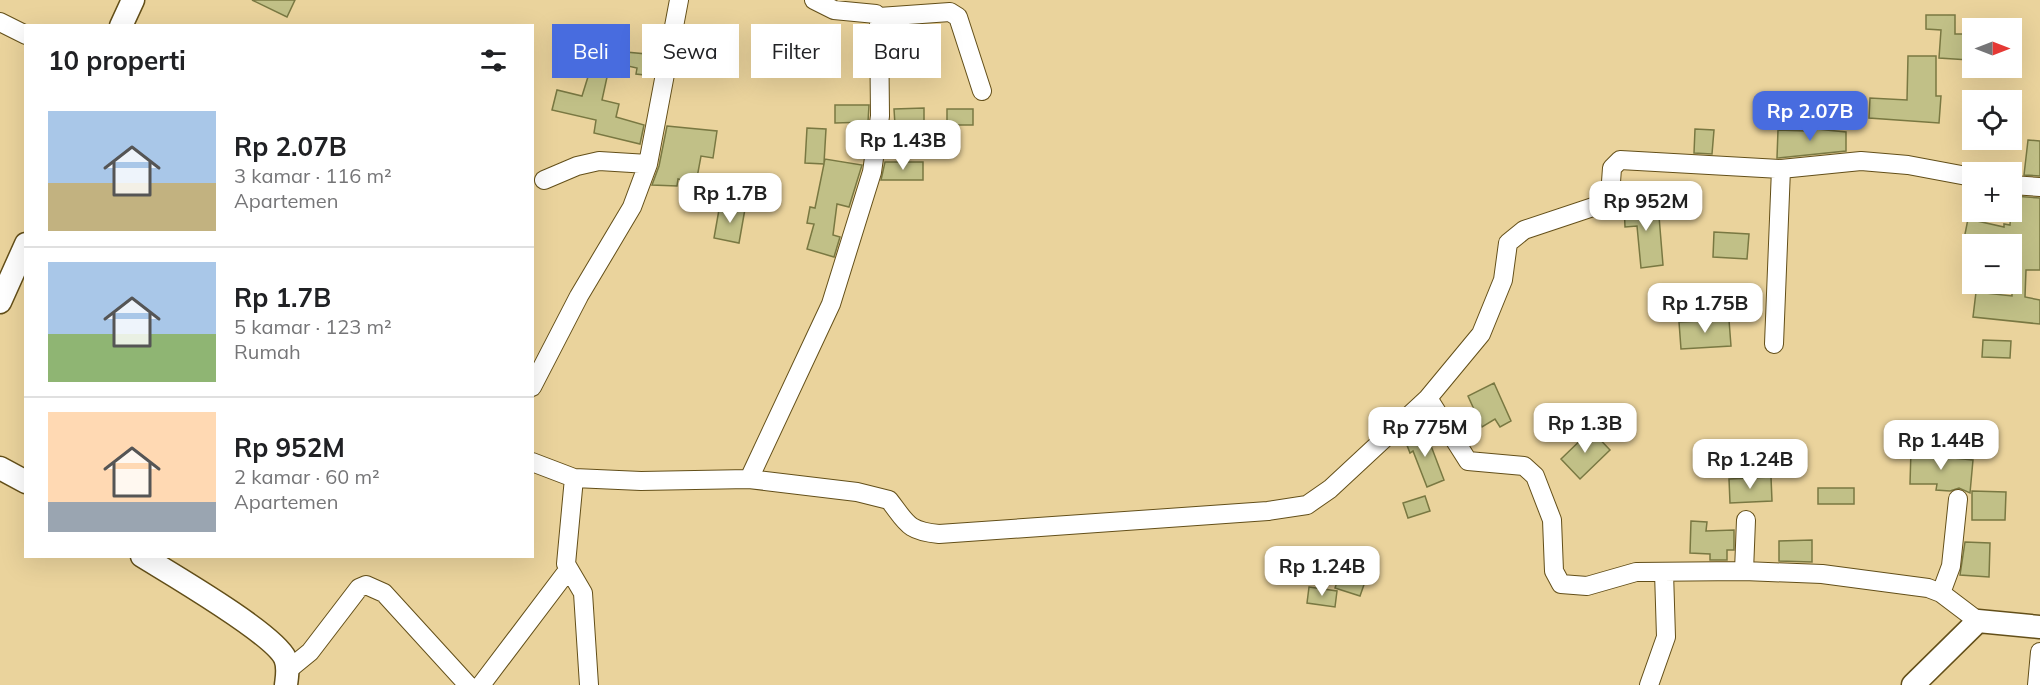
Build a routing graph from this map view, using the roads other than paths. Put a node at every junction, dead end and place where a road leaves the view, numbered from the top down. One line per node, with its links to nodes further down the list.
1 (134, 0): 6 (street)
2 (679, 0): 9 (street)
3 (814, 0): 4 (street)
4 (879, 17): 8 (street); 23 (street)
5 (0, 22): 7 (street)
6 (122, 24)
7 (24, 34)
8 (982, 91)
9 (648, 164): 12 (street); 18 (street)
10 (1780, 169): 11 (street); 17 (street); 19 (street)
11 (1962, 175)
12 (544, 180)
13 (2022, 186): 14 (street)
14 (2040, 187)
15 (24, 248): 16 (street)
16 (0, 302)
17 (1774, 344)
18 (534, 383)
19 (1428, 398): 23 (street); 30 (street)
20 (534, 463): 22 (street)
21 (0, 468): 24 (street)
22 (574, 478): 23 (street); 28 (street)
23 (749, 479)
24 (24, 481)
25 (1958, 499): 31 (street)
26 (1746, 520): 29 (street)
27 (145, 558): 35 (street)
28 (568, 570): 37 (street); 38 (street)
29 (1744, 571): 30 (street); 31 (street)
30 (1664, 572): 39 (street)
31 (1941, 593): 32 (street)
32 (1978, 621): 33 (street); 40 (street)
33 (2040, 627)
34 (2040, 652): 41 (street)
35 (287, 677): 36 (street)
36 (468, 685)
37 (481, 685)
38 (589, 685)
39 (1649, 685)
40 (1913, 685)
41 (2037, 685)

